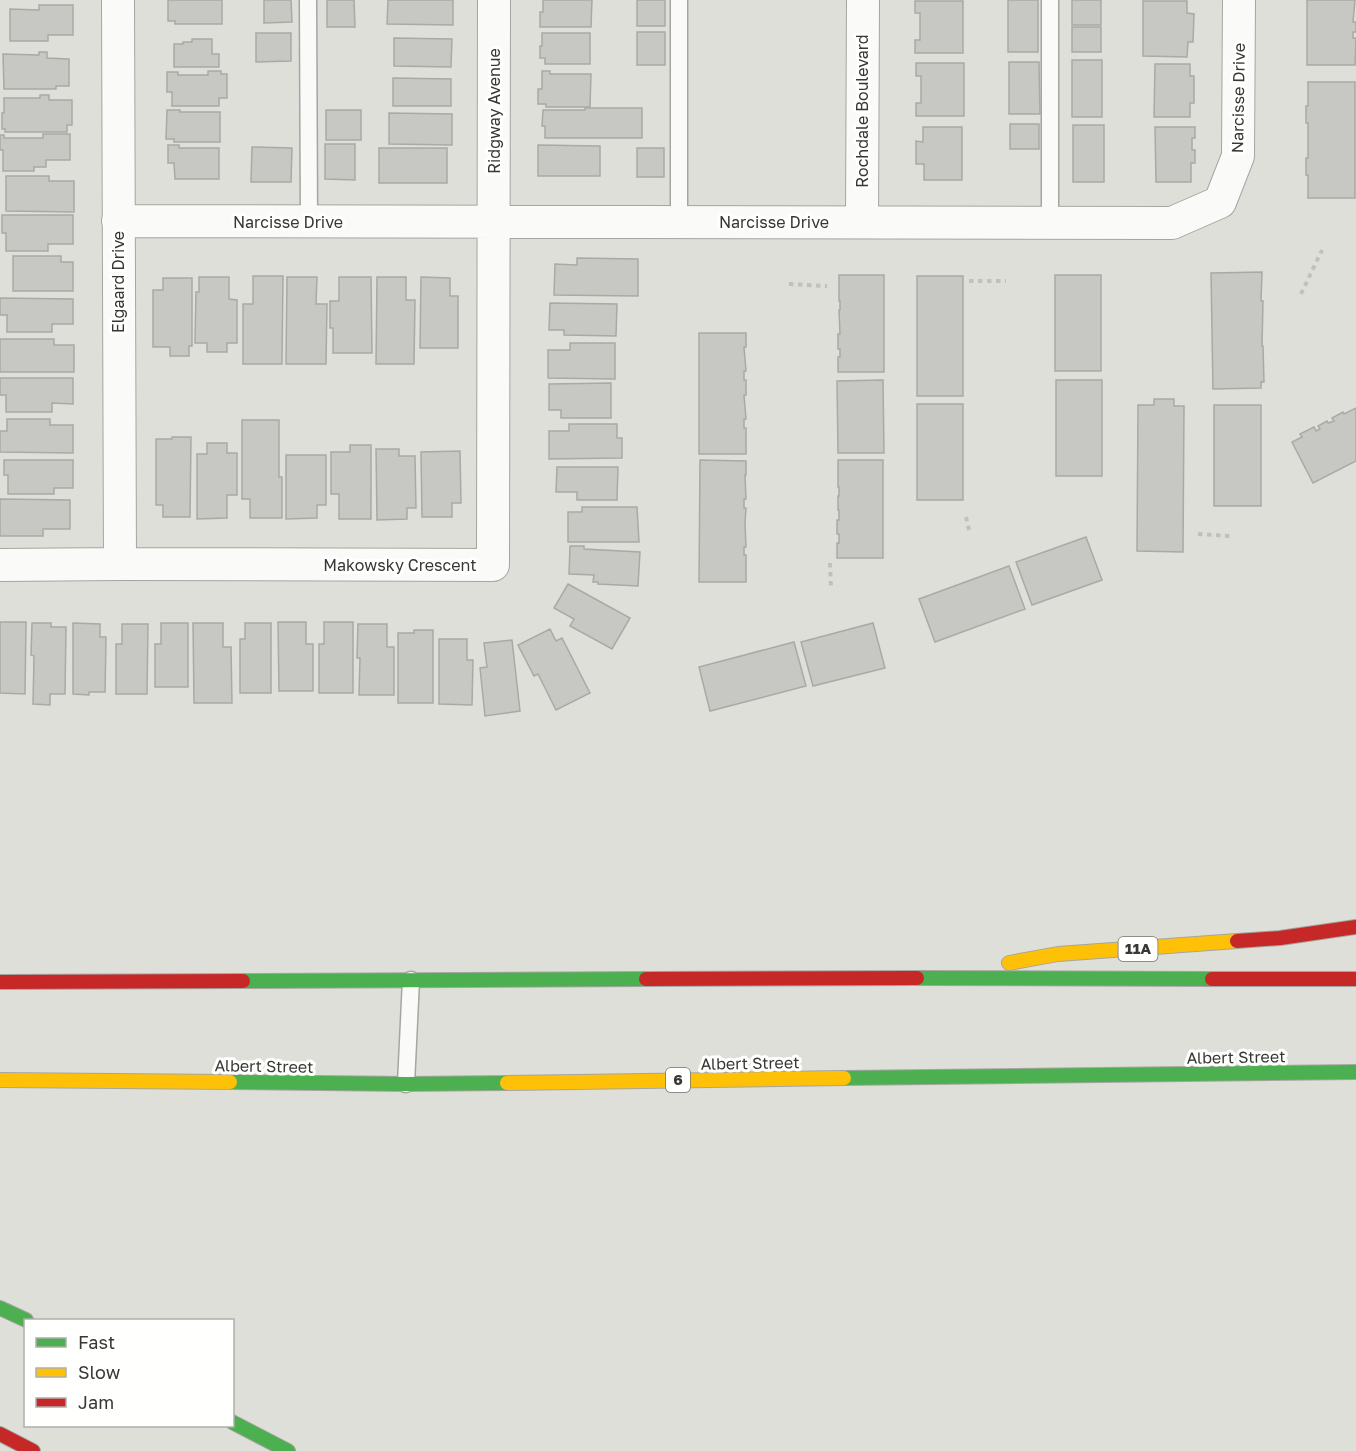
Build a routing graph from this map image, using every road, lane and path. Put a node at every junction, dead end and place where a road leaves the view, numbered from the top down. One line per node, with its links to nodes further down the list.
1 (118, 0): 8 (street, Elgaard Drive)
2 (308, 0): 9 (lane)
3 (494, 0): 10 (street, Ridgway Avenue)
4 (679, 0): 11 (lane)
5 (863, 0): 12 (street, Rochdale Boulevard)
6 (1050, 0): 13 (lane)
7 (1239, 0): 13 (street, Narcisse Drive)
8 (118, 221): 9 (street, Narcisse Drive); 25 (street, Elgaard Drive)
9 (309, 221): 10 (street, Narcisse Drive)
10 (494, 222): 11 (street, Narcisse Drive); 25 (street, Makowsky Crescent)
11 (679, 222): 12 (street, Narcisse Drive)
12 (862, 222): 13 (street, Narcisse Drive)
13 (1050, 222)
14 (1322, 250): 19 (path)
15 (969, 281): 16 (path)
16 (1006, 281)
17 (789, 284): 18 (path)
18 (827, 286)
19 (1301, 294)
20 (966, 516): 21 (path)
21 (969, 530)
22 (1198, 534): 23 (path)
23 (1230, 536)
24 (830, 563): 27 (path)
25 (120, 564): 26 (street, Makowsky Crescent)
26 (0, 566)
27 (831, 589)
28 (1356, 927): 29 (main road, 11A)
29 (920, 978): 30 (main road); 31 (main road)
30 (1356, 979)
31 (411, 980): 32 (main road); 35 (lane)
32 (0, 982)
33 (1356, 1072): 35 (main road, Albert Street / 6)
34 (0, 1080): 35 (main road, Albert Street / 6)
35 (406, 1084)
36 (0, 1308): 37 (main road)
37 (24, 1319)
38 (234, 1423): 41 (main road)
39 (0, 1434): 40 (main road)
40 (33, 1451)
41 (288, 1451)

